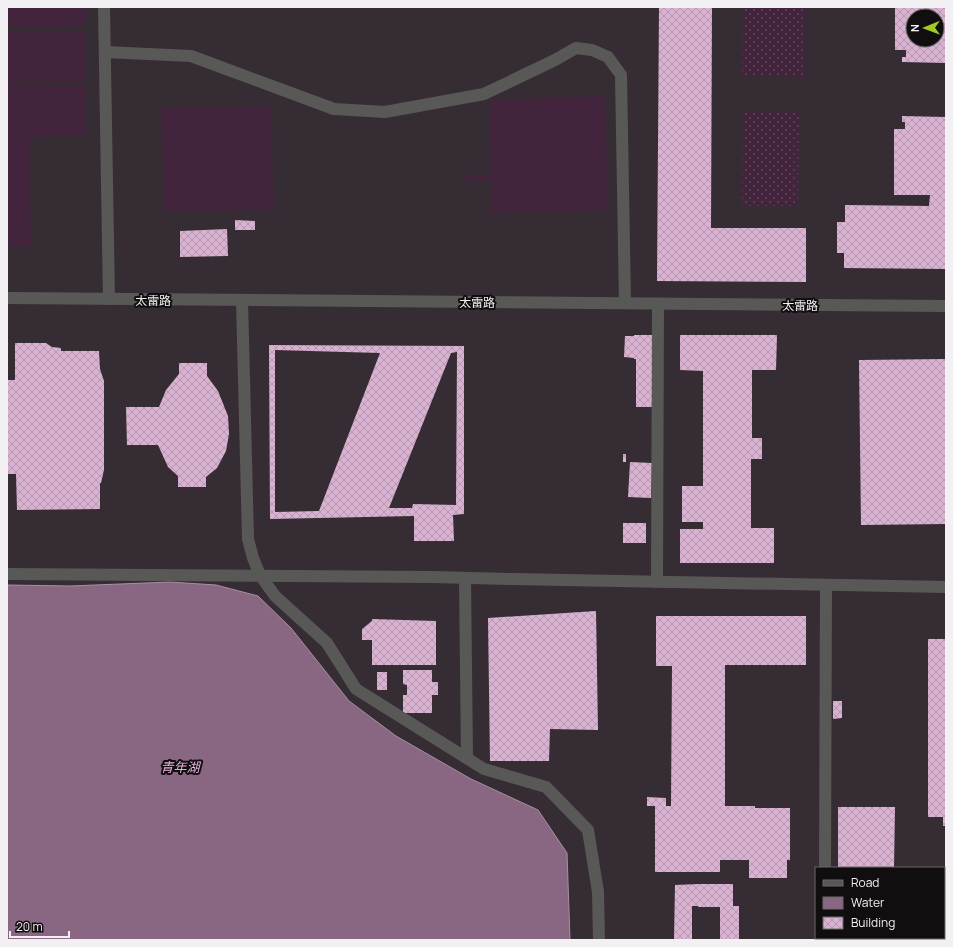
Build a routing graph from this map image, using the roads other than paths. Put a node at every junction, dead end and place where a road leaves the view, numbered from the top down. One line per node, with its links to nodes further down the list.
1 (104, 7): 2 (street)
2 (105, 52): 4 (street); 6 (street)
3 (7, 298): 4 (street, 太雷路)
4 (109, 299): 5 (street, 太雷路)
5 (242, 300): 6 (street, 太雷路); 10 (street)
6 (625, 304): 7 (street, 太雷路)
7 (658, 304): 8 (street, 太雷路); 12 (street)
8 (946, 306)
9 (7, 574): 10 (street)
10 (260, 575): 11 (street); 15 (street)
11 (465, 578): 12 (street); 15 (street)
12 (657, 582): 13 (street)
13 (826, 584): 14 (street); 16 (street)
14 (946, 587)
15 (467, 758): 17 (street)
16 (825, 867)
17 (599, 940)

